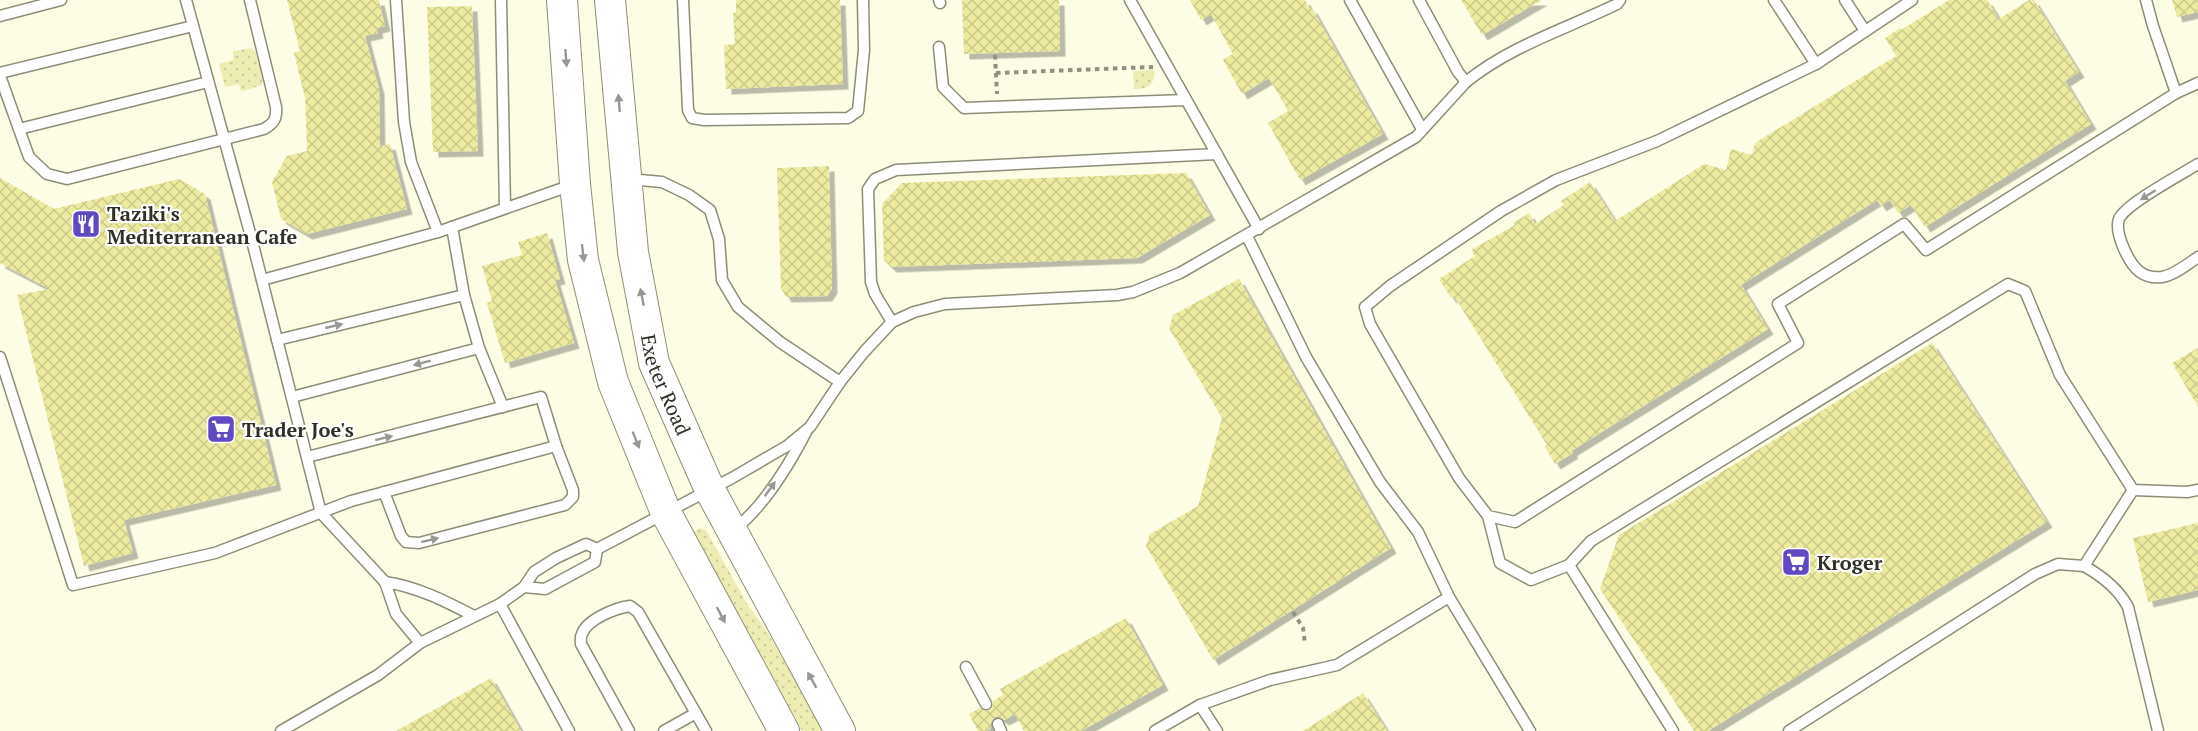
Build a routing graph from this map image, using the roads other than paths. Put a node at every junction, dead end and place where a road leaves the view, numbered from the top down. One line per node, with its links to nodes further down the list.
1 (62, 0): 18 (lane)
2 (186, 0): 19 (lane)
3 (250, 0): 31 (lane)
4 (396, 0): 39 (lane)
5 (501, 0): 36 (lane)
6 (562, 0): 35 (street, one-way to 35)
7 (610, 0): 34 (street, Exeter Road, one-way to 7)
8 (683, 0): 9 (lane)
9 (864, 0)
10 (1130, 0): 28 (lane)
11 (1350, 0): 30 (lane)
12 (1419, 0): 25 (lane)
13 (1620, 0): 25 (lane)
14 (1774, 0): 22 (lane)
15 (1845, 0): 20 (lane)
16 (1911, 0): 20 (lane)
17 (2146, 0): 27 (lane)
18 (0, 16)
19 (193, 26): 23 (lane); 24 (lane)
20 (1865, 31): 22 (lane)
21 (939, 47): 28 (lane)
22 (1816, 64): 60 (lane)
23 (0, 74): 29 (lane)
24 (208, 82): 29 (lane); 31 (lane)
25 (1466, 82): 30 (lane)
26 (2198, 83): 27 (lane)
27 (2176, 93): 60 (lane)
28 (1186, 100): 32 (lane)
29 (19, 129): 31 (lane)
30 (1422, 129): 38 (lane)
31 (224, 140): 42 (lane)
32 (1217, 154): 38 (lane); 44 (lane)
33 (2198, 164): 41 (lane, one-way to 41)
34 (626, 179): 48 (lane); 54 (street, Exeter Road, one-way to 34)
35 (575, 184): 36 (lane); 59 (street, one-way to 59)
36 (505, 208): 37 (lane)
37 (452, 227): 39 (lane); 43 (lane)
38 (1259, 229): 40 (lane)
39 (438, 232): 42 (lane)
40 (1246, 236): 44 (lane); 67 (lane)
41 (2198, 257)
42 (262, 280): 45 (lane)
43 (464, 295): 45 (lane, one-way to 43); 46 (lane)
44 (892, 322): 48 (lane)
45 (277, 340): 49 (lane)
46 (479, 348): 49 (lane, one-way to 49); 50 (lane)
47 (0, 357): 58 (lane)
48 (840, 382): 51 (lane)
49 (292, 397): 53 (lane)
50 (502, 407): 52 (lane); 53 (lane, one-way to 50)
51 (810, 427): 54 (lane); 61 (lane, one-way to 51)
52 (556, 446): 57 (lane); 57 (lane, one-way to 52)
53 (307, 457): 58 (lane)
54 (710, 489): 59 (lane); 61 (street, Exeter Road)
55 (2133, 490): 56 (lane); 63 (lane); 64 (lane)
56 (2198, 490)
57 (384, 492): 58 (lane)
58 (321, 513): 65 (lane)
59 (666, 513): 62 (lane); 80 (street, one-way to 80)
60 (1488, 516): 63 (lane)
61 (731, 532): 81 (street, Exeter Road, one-way to 61)
62 (597, 549): 66 (lane); 66 (lane)
63 (1569, 565): 85 (lane)
64 (2084, 566): 86 (lane); 87 (lane)
65 (385, 582): 69 (lane); 70 (lane)
66 (524, 587): 68 (lane)
67 (1449, 597): 73 (lane); 84 (lane)
68 (500, 604): 69 (lane); 76 (lane)
69 (474, 616): 70 (lane)
70 (420, 643): 75 (lane)
71 (966, 667): 72 (lane)
72 (986, 704)
73 (1200, 705): 82 (lane); 83 (lane)
74 (696, 713): 77 (lane); 78 (lane); 79 (lane)
75 (281, 731)
76 (569, 731)
77 (629, 731)
78 (664, 731)
79 (706, 731)
80 (783, 731)
81 (840, 731)
82 (1155, 731)
83 (1217, 731)
84 (1530, 731)
85 (1673, 731)
86 (1789, 731)
87 (2158, 731)

